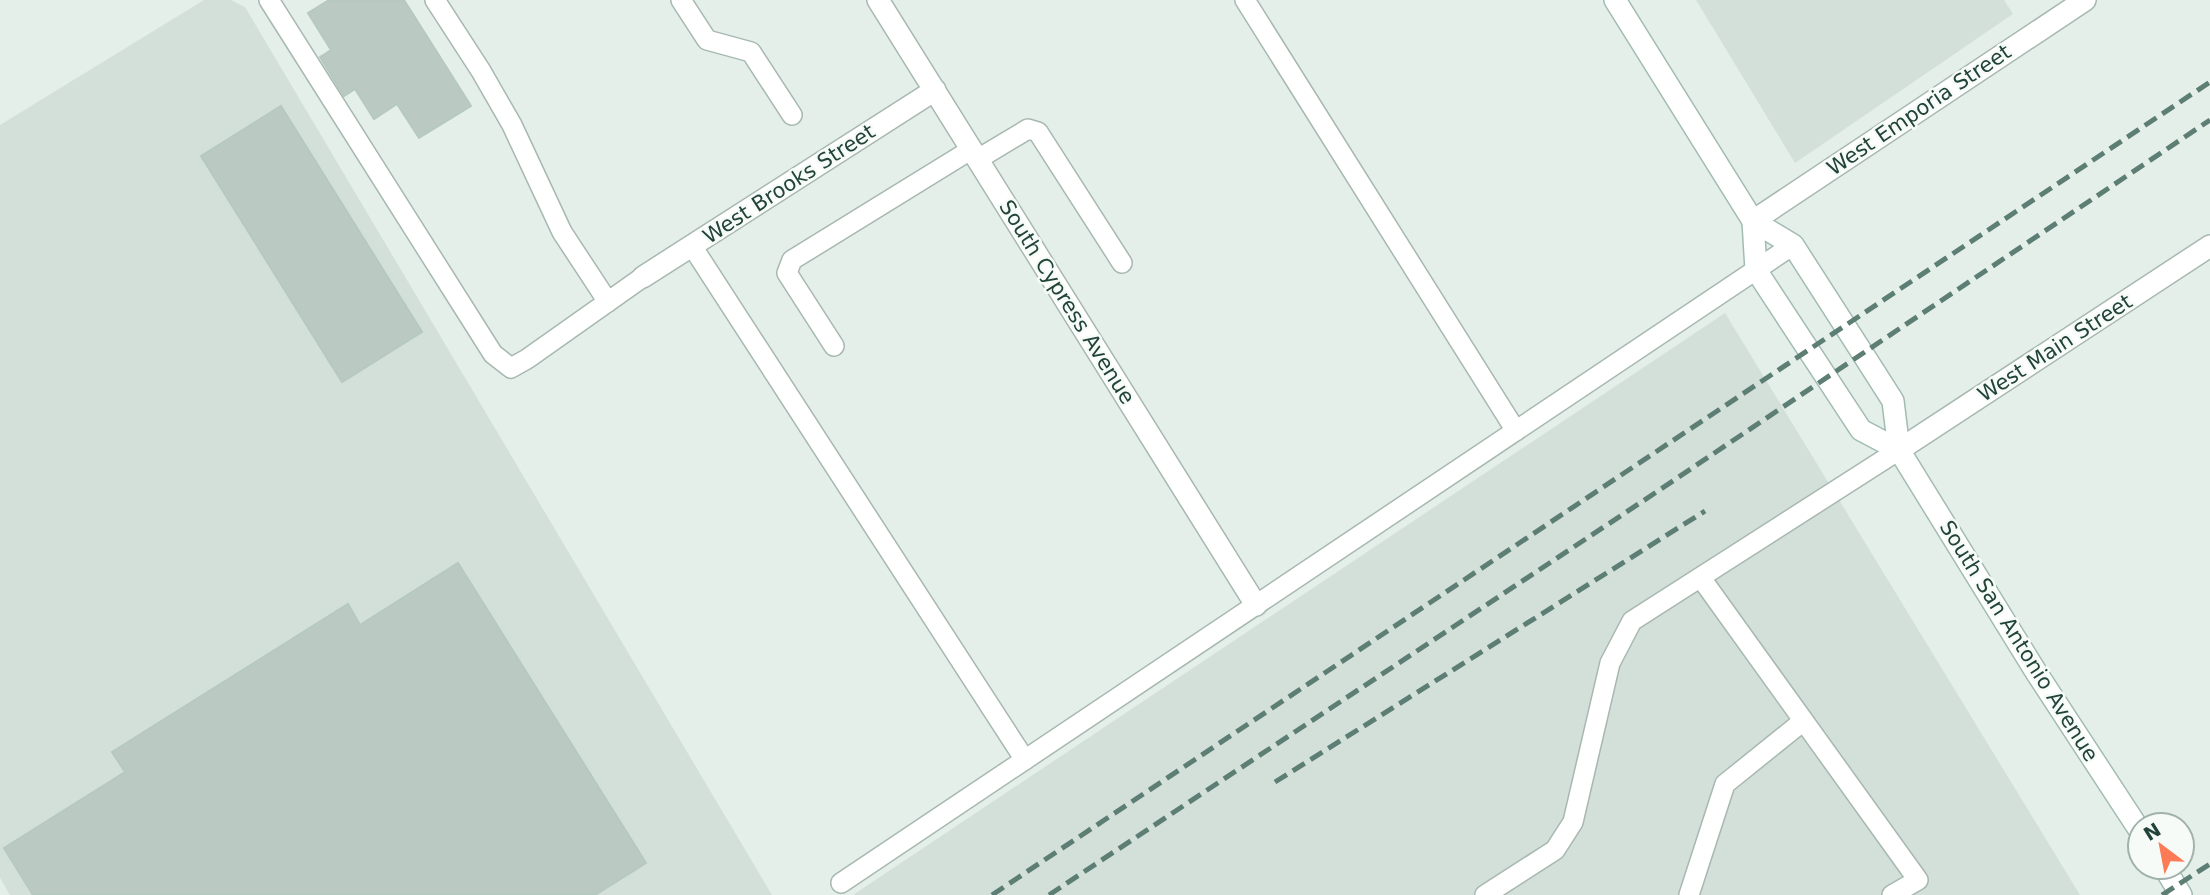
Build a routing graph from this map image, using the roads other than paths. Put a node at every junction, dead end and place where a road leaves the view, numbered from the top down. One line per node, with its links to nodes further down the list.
1 (269, 0): 18 (lane)
2 (435, 0): 18 (lane)
3 (681, 0): 9 (lane)
4 (878, 0): 8 (street, South Cypress Avenue)
5 (1245, 0): 20 (lane)
6 (1615, 0): 11 (street, South San Antonio Avenue)
7 (2085, 0): 11 (street, West Emporia Street)
8 (934, 90): 10 (street, South Cypress Avenue); 13 (street, West Brooks Street)
9 (792, 115)
10 (975, 154): 15 (lane); 19 (lane); 23 (street, South Cypress Avenue)
11 (1753, 220): 12 (street, South San Antonio Avenue); 16 (street, South San Antonio Avenue)
12 (1793, 245): 16 (lane); 21 (street, South San Antonio Avenue)
13 (692, 246): 17 (street, West Brooks Street); 25 (lane)
14 (2210, 246): 21 (street, West Main Street)
15 (1122, 263)
16 (1756, 270): 20 (lane); 21 (street, South San Antonio Avenue)
17 (643, 277): 18 (lane)
18 (608, 302)
19 (834, 346)
20 (1516, 431): 23 (lane)
21 (1899, 450): 22 (lane); 26 (street, South San Antonio Avenue)
22 (1701, 578): 24 (lane); 28 (lane)
23 (1256, 605): 25 (lane)
24 (1802, 722): 29 (lane); 30 (lane)
25 (1025, 760): 27 (lane)
26 (2127, 811)
27 (841, 883)
28 (1485, 895)
29 (1689, 895)
30 (1892, 895)

